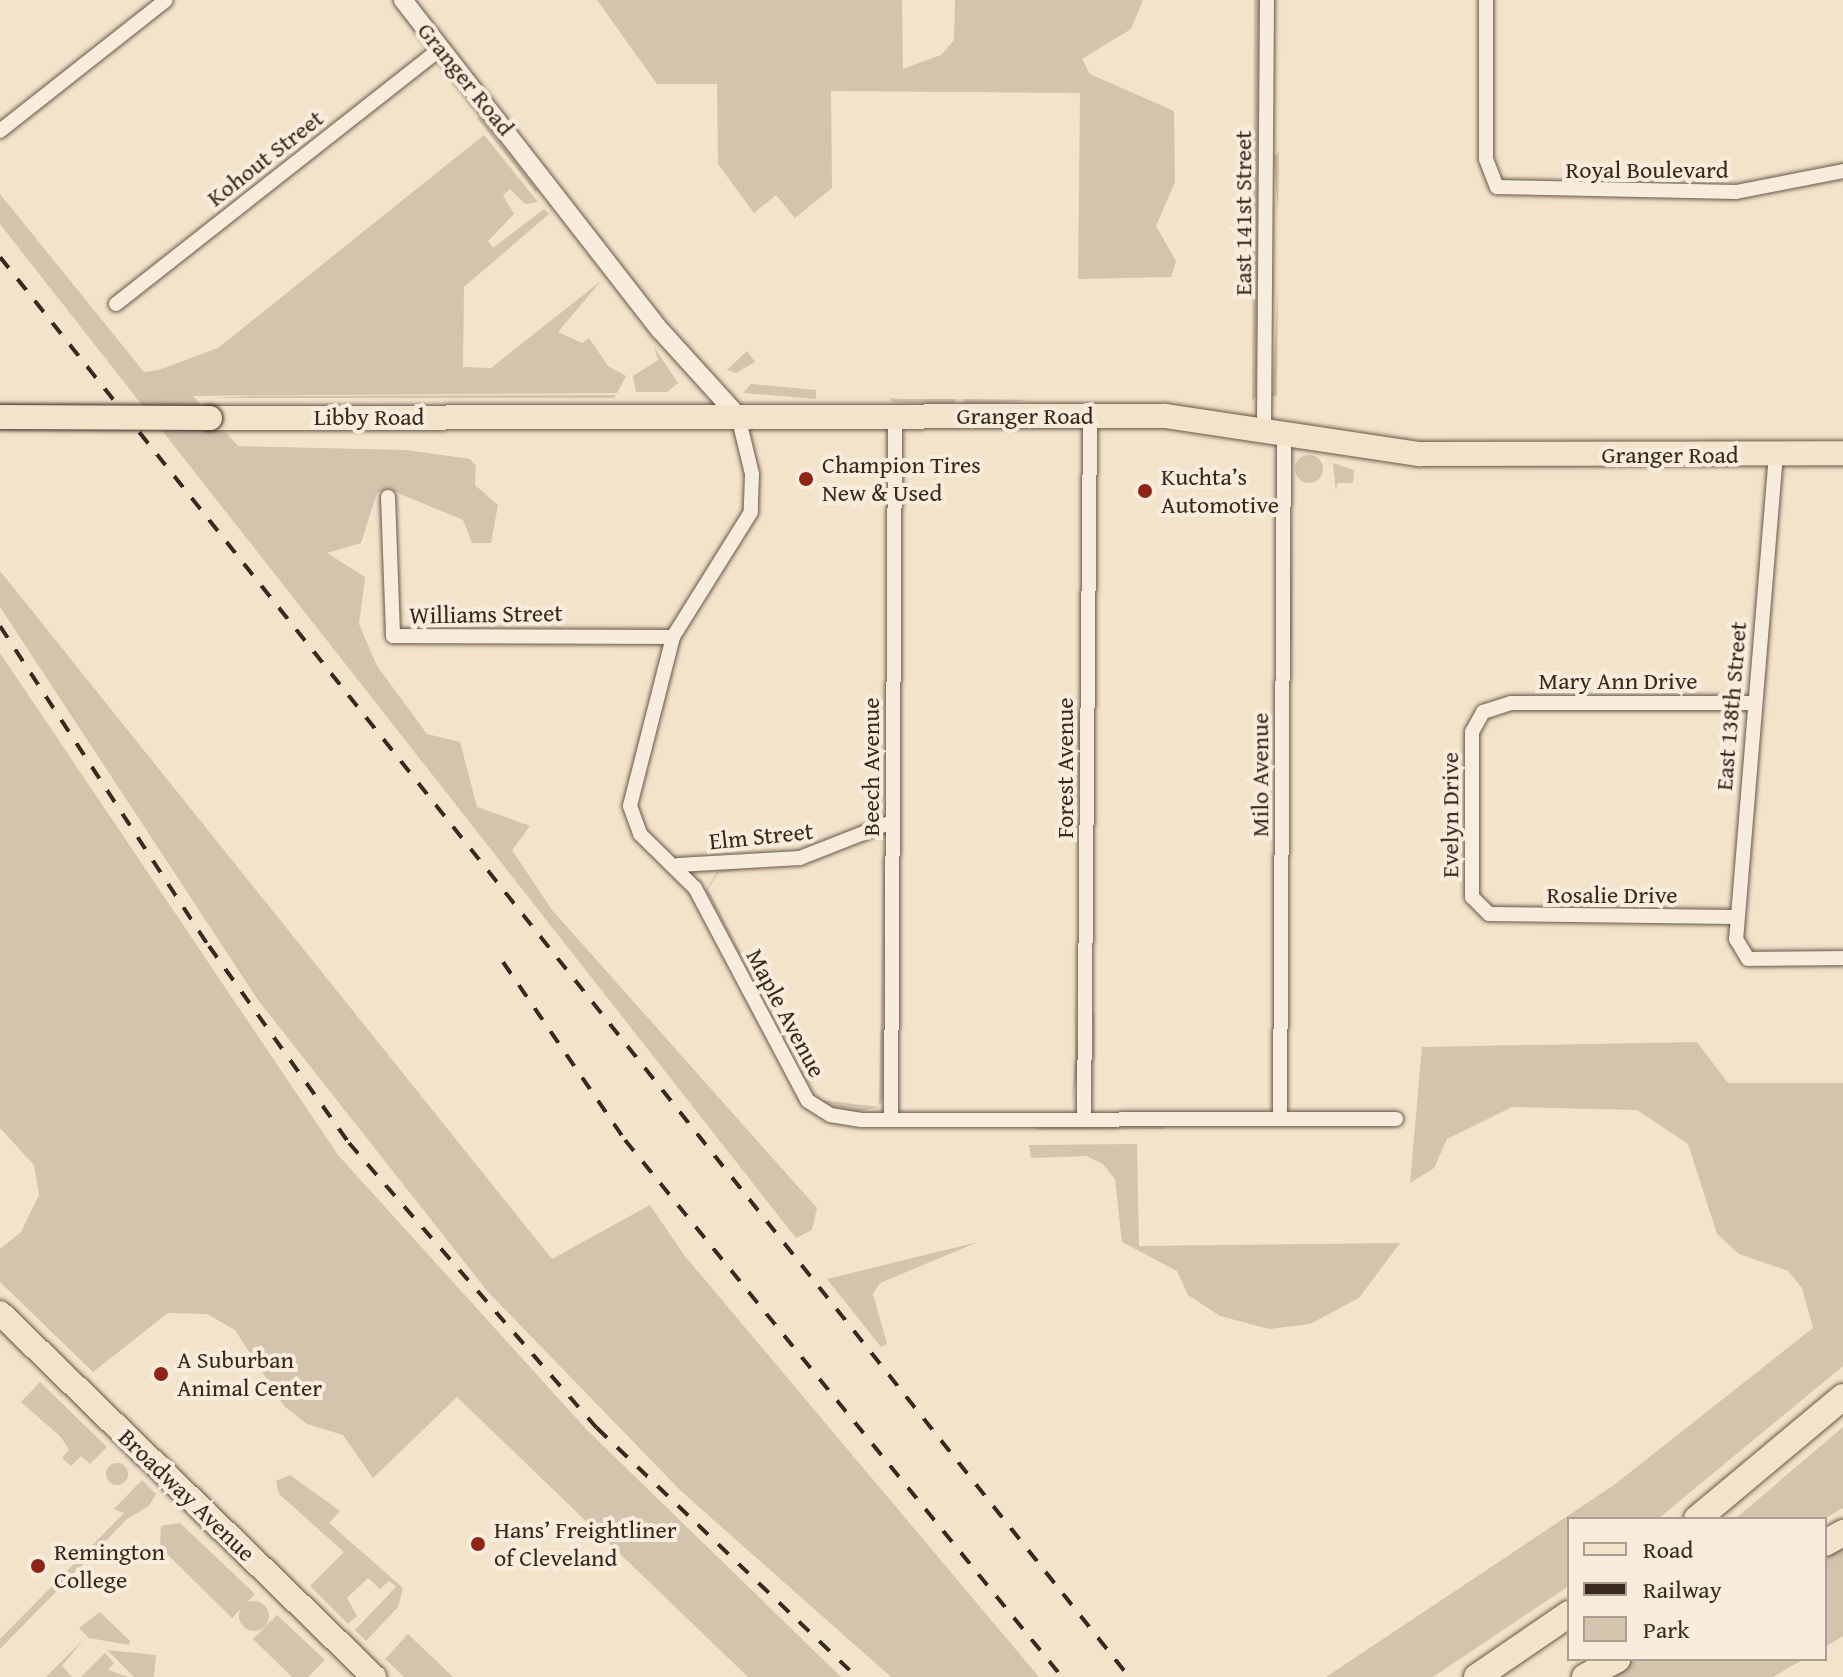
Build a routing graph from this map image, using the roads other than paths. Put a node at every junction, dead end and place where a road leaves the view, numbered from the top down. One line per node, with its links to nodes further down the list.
1 (166, 0): 6 (street)
2 (403, 0): 5 (street, Granger Road)
3 (1267, 0): 13 (street, East 141st Street)
4 (1486, 0): 7 (street, Royal Boulevard)
5 (441, 48): 8 (street, Kohout Street); 10 (street, Granger Road)
6 (0, 131)
7 (1843, 171)
8 (116, 304)
9 (895, 415): 10 (main road, Granger Road); 11 (main road, Granger Road); 20 (street, Beech Avenue)
10 (738, 416): 12 (main road, Libby Road, bridge); 17 (street, Maple Avenue)
11 (1090, 416): 13 (main road, Granger Road); 28 (street, Forest Avenue)
12 (0, 417)
13 (1274, 428): 15 (main road, Granger Road); 25 (street, Milo Avenue)
14 (1843, 453): 15 (main road, Granger Road)
15 (1776, 454): 18 (street, East 138th Street)
16 (388, 497): 17 (street, Williams Street)
17 (673, 637): 21 (street, Maple Avenue)
18 (1753, 703): 19 (street, Mary Ann Drive); 23 (street, East 138th Street)
19 (1483, 712): 22 (street, Evelyn Drive)
20 (892, 822): 21 (street, Elm Street); 27 (street, Beech Avenue)
21 (678, 865): 27 (street, Maple Avenue)
22 (1489, 914): 23 (street, Rosalie Drive)
23 (1736, 917): 24 (street, East 138th Street)
24 (1843, 958)
25 (1280, 1119): 26 (street, Maple Avenue); 28 (street, Maple Avenue)
26 (1396, 1119)
27 (891, 1120): 28 (street, Maple Avenue)
28 (1084, 1120)
29 (0, 1313): 34 (main road, Broadway Avenue)
30 (1843, 1397): 31 (highway)
31 (1699, 1517)
32 (1567, 1615): 35 (highway)
33 (1613, 1661): 36 (highway)
34 (374, 1677)
35 (1477, 1677)
36 (1585, 1677)

